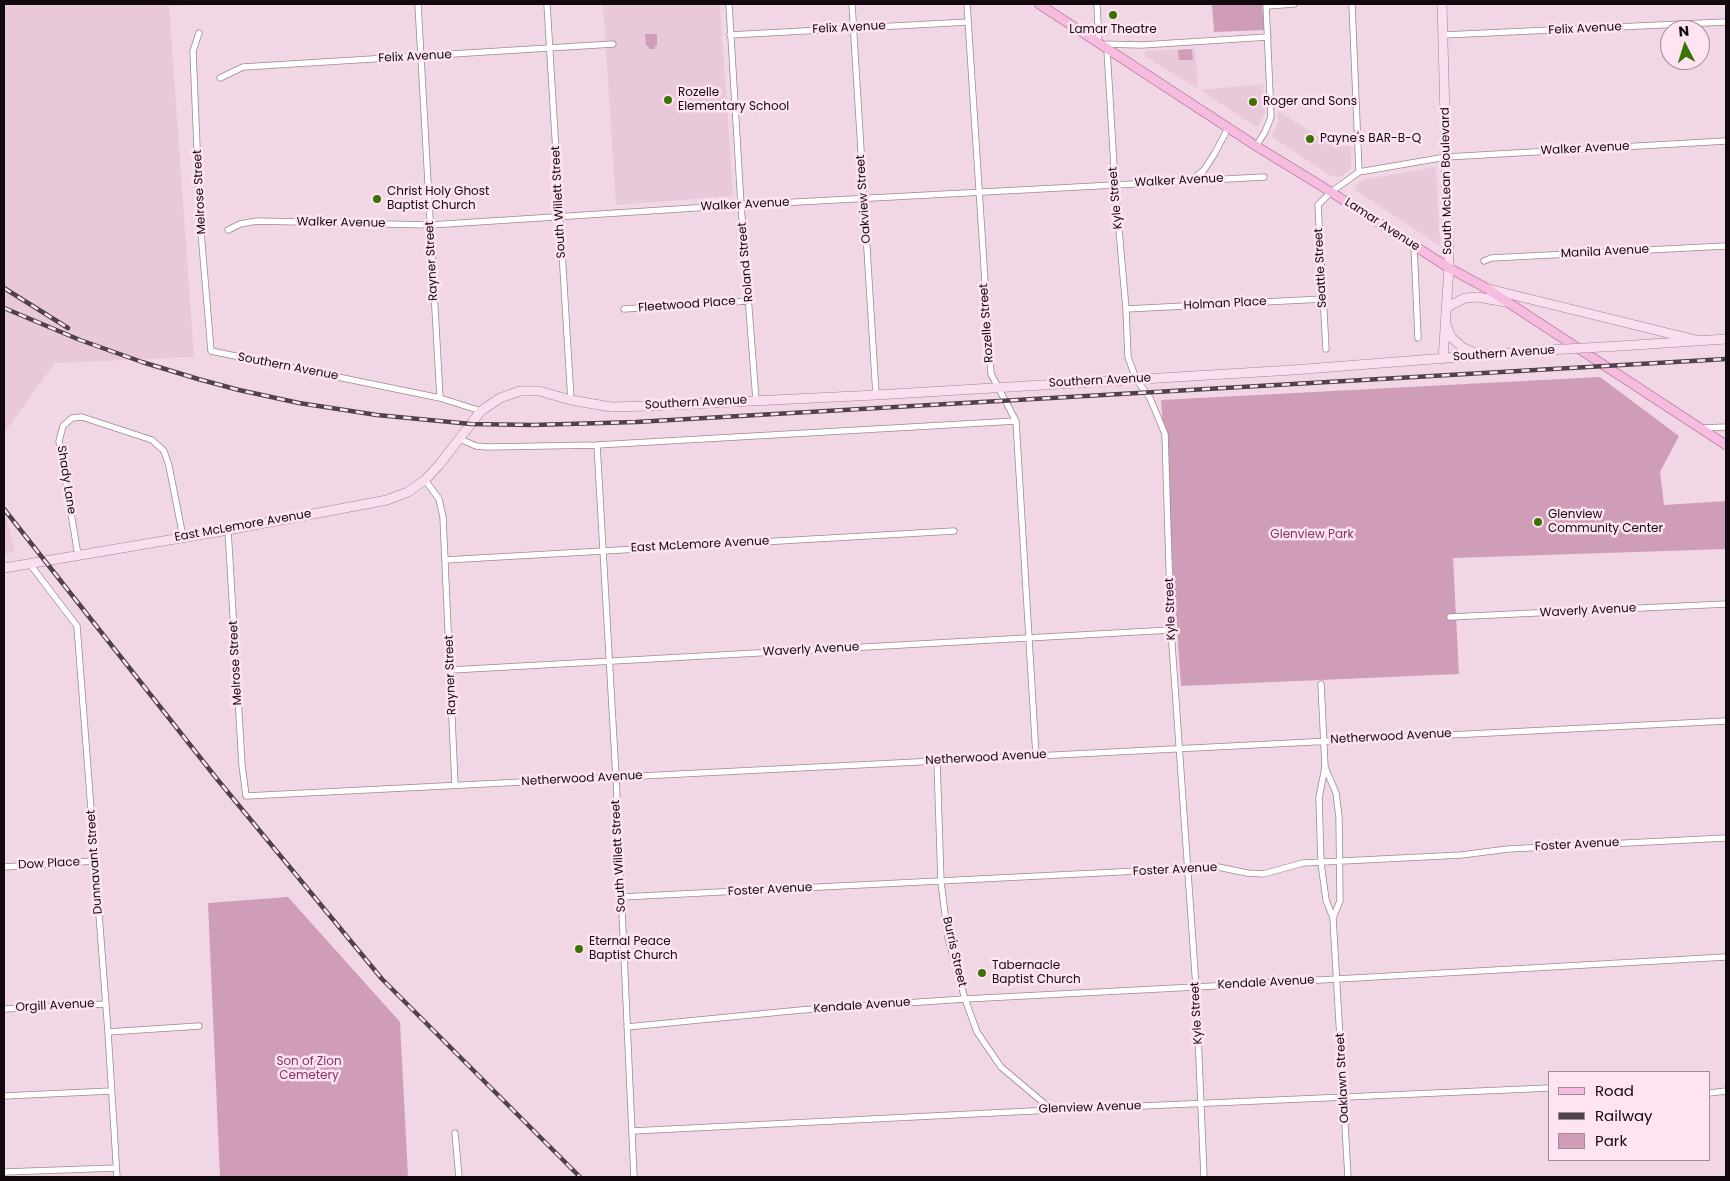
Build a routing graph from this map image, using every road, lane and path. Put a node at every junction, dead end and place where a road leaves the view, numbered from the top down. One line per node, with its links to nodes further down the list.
1 (418, 4): 22 (street, Rayner Street)
2 (547, 4): 21 (street, South Willett Street)
3 (729, 4): 16 (street, Roland Street)
4 (852, 4): 14 (street, Oakview Street)
5 (967, 4): 12 (street, Rozelle Street)
6 (1039, 4): 20 (main road, Lamar Avenue)
7 (1097, 4): 20 (street, Kyle Street)
8 (1294, 4): 11 (street)
9 (1352, 4): 28 (street)
10 (1442, 4): 17 (main road, South McLean Boulevard)
11 (1267, 5): 18 (street)
12 (968, 22): 14 (street, Felix Avenue); 32 (street, Rozelle Street)
13 (1726, 22): 17 (street, Felix Avenue)
14 (853, 28): 16 (street, Felix Avenue); 34 (street, Oakview Street)
15 (199, 33): 55 (street, Melrose Street)
16 (730, 35): 35 (street, Roland Street)
17 (1443, 36): 27 (main road, South McLean Boulevard)
18 (1268, 37): 20 (street); 26 (street)
19 (613, 44): 21 (street, Felix Avenue)
20 (1103, 46): 24 (main road, Lamar Avenue); 31 (street, Kyle Street)
21 (549, 48): 22 (street, Felix Avenue); 36 (street, South Willett Street)
22 (421, 57): 23 (street, Felix Avenue); 37 (street, Rayner Street)
23 (220, 78)
24 (1228, 128): 26 (main road, Lamar Avenue); 30 (street)
25 (1726, 141): 27 (street, Walker Avenue)
26 (1256, 146): 33 (main road, Lamar Avenue)
27 (1446, 157): 28 (street, Walker Avenue); 42 (main road, South McLean Boulevard)
28 (1359, 172): 33 (street, Walker Avenue)
29 (1264, 177): 30 (street, Walker Avenue)
30 (1190, 180): 31 (street, Walker Avenue)
31 (1115, 184): 32 (street, Walker Avenue); 49 (street, Kyle Street)
32 (979, 192): 34 (street, Walker Avenue); 59 (street, Rozelle Street)
33 (1331, 192): 39 (main road, Lamar Avenue); 44 (street, Seattle Street)
34 (864, 198): 35 (street, Walker Avenue); 60 (street, Oakview Street)
35 (741, 205): 36 (street, Walker Avenue); 45 (street, Roland Street)
36 (560, 216): 37 (street, Walker Avenue); 62 (street, South Willett Street)
37 (430, 225): 38 (street, Walker Avenue); 61 (street, Rayner Street)
38 (228, 230)
39 (1414, 245): 42 (main road, Lamar Avenue); 51 (street)
40 (1726, 246): 41 (street, Manila Avenue)
41 (1484, 261)
42 (1449, 268): 43 (main road, Lamar Avenue); 47 (main road, South McLean Boulevard)
43 (1486, 288): 46 (main road, Lamar Avenue); 53 (main road)
44 (1323, 299): 49 (street, Holman Place); 54 (street, Seattle Street)
45 (749, 301): 48 (street, Fleetwood Place); 63 (street, Roland Street)
46 (1507, 302): 47 (main road); 67 (main road, Lamar Avenue)
47 (1447, 307): 50 (main road, South McLean Boulevard)
48 (624, 308)
49 (1126, 309): 58 (street, Kyle Street)
50 (1445, 323): 56 (main road); 57 (main road, South McLean Boulevard)
51 (1418, 338)
52 (1726, 339): 53 (main road, Southern Avenue)
53 (1700, 341): 56 (main road, Southern Avenue, bridge)
54 (1326, 349)
55 (211, 351): 61 (street, Southern Avenue)
56 (1481, 356): 57 (main road, Southern Avenue)
57 (1443, 359): 58 (main road, Southern Avenue)
58 (1136, 379): 59 (main road, Southern Avenue); 82 (street, Kyle Street)
59 (998, 387): 60 (main road, Southern Avenue); 65 (street, Rozelle Street)
60 (876, 395): 63 (main road, Southern Avenue)
61 (440, 398): 64 (street, Southern Avenue)
62 (571, 400): 63 (main road, Southern Avenue); 64 (main road, Southern Avenue)
63 (756, 400)
64 (481, 411): 68 (main road, Southern Avenue)
65 (1016, 421): 69 (street); 83 (street, Rozelle Street)
66 (1726, 427): 67 (street)
67 (1702, 428): 70 (main road, Lamar Avenue)
68 (460, 439): 69 (street); 71 (main road, East McLemore Avenue)
69 (598, 444): 75 (street, South Willett Street)
70 (1726, 445)
71 (425, 480): 72 (main road, East McLemore Avenue); 77 (street, Rayner Street)
72 (228, 530): 74 (main road, East McLemore Avenue); 95 (street, Melrose Street)
73 (954, 530): 75 (street, East McLemore Avenue)
74 (183, 537): 76 (main road, East McLemore Avenue); 76 (street, Shady Lane)
75 (604, 551): 77 (street, East McLemore Avenue); 84 (street, South Willett Street)
76 (78, 555): 78 (main road, East McLemore Avenue)
77 (445, 560): 85 (street, Rayner Street)
78 (29, 563): 79 (main road, East McLemore Avenue); 97 (street, Dunnavant Street)
79 (4, 568)
80 (1726, 604): 81 (street, Waverly Avenue)
81 (1450, 617)
82 (1171, 630): 83 (street, Waverly Avenue); 89 (street, Kyle Street)
83 (1029, 638): 84 (street, Waverly Avenue); 90 (street, Rozelle Street)
84 (609, 662): 85 (street, Waverly Avenue); 93 (street, South Willett Street)
85 (451, 670): 94 (street, Rayner Street)
86 (1321, 684): 88 (street)
87 (1726, 721): 88 (street, Netherwood Avenue)
88 (1324, 740): 89 (street, Netherwood Avenue); 92 (street)
89 (1180, 748): 90 (street, Netherwood Avenue); 101 (street, Kyle Street)
90 (1036, 756): 91 (street, Netherwood Avenue)
91 (937, 761): 93 (street, Netherwood Avenue); 102 (street, Burris Street)
92 (1325, 767): 98 (street); 99 (street)
93 (616, 777): 94 (street, Netherwood Avenue); 103 (street, South Willett Street)
94 (455, 786): 95 (street, Netherwood Avenue)
95 (246, 796)
96 (1726, 838): 98 (street, Foster Avenue)
97 (94, 861): 100 (street, Dow Place); 109 (street, Dunnavant Street)
98 (1338, 862): 99 (street, Foster Avenue); 104 (street)
99 (1321, 863): 101 (street, Foster Avenue); 104 (street)
100 (4, 866)
101 (1187, 869): 102 (street, Foster Avenue); 107 (street, Kyle Street)
102 (941, 882): 103 (street, Foster Avenue); 108 (street, Burris Street)
103 (621, 897): 112 (street, South Willett Street)
104 (1332, 918): 106 (street, Oaklawn Street)
105 (1726, 956): 106 (street, Kendale Avenue)
106 (1338, 979): 107 (street, Kendale Avenue); 119 (street, Oaklawn Street)
107 (1196, 987): 108 (street, Kendale Avenue); 120 (street, Kyle Street)
108 (965, 999): 112 (street, Kendale Avenue); 121 (street, Burris Street)
109 (106, 1004): 110 (street, Orgill Avenue); 113 (street, Dunnavant Street)
110 (4, 1009)
111 (199, 1026): 113 (street)
112 (627, 1027): 122 (street, South Willett Street)
113 (108, 1032): 115 (street, Dunnavant Street)
114 (1548, 1088): 119 (street, Glenview Avenue)
115 (111, 1091): 118 (street); 124 (street, Dunnavant Street)
116 (1726, 1092): 117 (street)
117 (1710, 1093)
118 (4, 1096)
119 (1344, 1096): 120 (street, Glenview Avenue); 130 (street, Oaklawn Street)
120 (1201, 1104): 121 (street, Glenview Avenue); 129 (street, Kyle Street)
121 (1052, 1110): 122 (street, Glenview Avenue)
122 (632, 1131): 128 (street, South Willett Street)
123 (455, 1133): 127 (street)
124 (116, 1168): 125 (street); 126 (street, Dunnavant Street)
125 (4, 1172)
126 (117, 1177)
127 (459, 1177)
128 (634, 1177)
129 (1204, 1177)
130 (1348, 1177)

